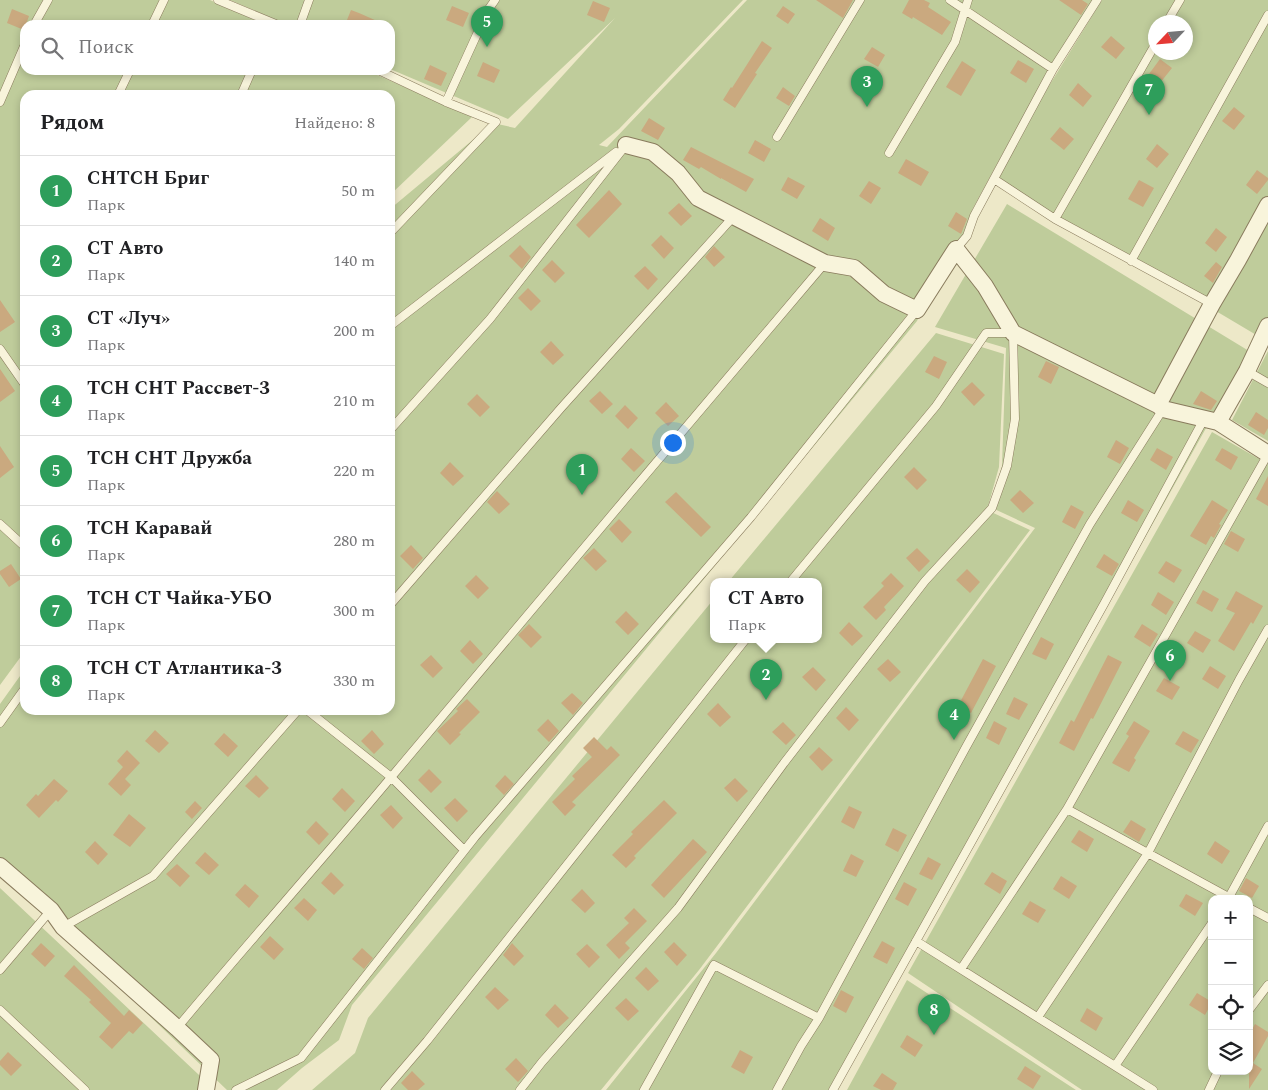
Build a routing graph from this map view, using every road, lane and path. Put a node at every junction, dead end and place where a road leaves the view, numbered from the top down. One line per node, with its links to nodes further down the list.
1 (48, 0): 14 (lane)
2 (164, 0): 15 (lane)
3 (218, 0): 16 (lane)
4 (309, 0): 17 (lane)
5 (860, 0): 28 (lane)
6 (950, 0): 11 (lane)
7 (968, 0): 11 (lane)
8 (1097, 0): 20 (lane)
9 (1180, 0): 12 (lane)
10 (492, 1): 27 (lane)
11 (965, 10): 20 (lane); 30 (lane)
12 (1171, 15)
13 (1268, 15): 37 (lane)
14 (37, 20)
15 (154, 20)
16 (265, 20)
17 (302, 20)
18 (20, 56): 26 (lane)
19 (1148, 57): 34 (lane)
20 (1053, 69): 31 (lane)
21 (128, 75): 24 (lane)
22 (250, 75): 25 (lane)
23 (389, 75): 27 (lane)
24 (120, 90)
25 (243, 90)
26 (0, 102)
27 (446, 102): 35 (lane)
28 (777, 138)
29 (626, 145): 33 (street); 41 (lane); 50 (lane)
30 (888, 153)
31 (994, 179): 34 (lane); 36 (lane)
32 (1268, 205): 39 (street)
33 (734, 216): 38 (street); 55 (lane)
34 (1055, 219): 37 (lane)
35 (395, 228)
36 (956, 249): 40 (street); 43 (street)
37 (1131, 261): 39 (lane)
38 (825, 262): 40 (street); 62 (lane)
39 (1212, 304): 48 (street)
40 (917, 310): 65 (lane)
41 (395, 322)
42 (1268, 326): 45 (street)
43 (1013, 333): 48 (street); 54 (lane); 90 (lane)
44 (0, 349): 46 (lane)
45 (1247, 371): 47 (lane); 49 (street)
46 (20, 378)
47 (1268, 383)
48 (1161, 407): 49 (street); 82 (lane)
49 (1211, 421): 51 (street); 75 (lane)
50 (395, 424)
51 (1268, 454): 63 (lane)
52 (0, 524): 53 (lane)
53 (20, 542)
54 (793, 578)
55 (395, 599)
56 (1268, 629): 66 (lane)
57 (743, 643): 89 (lane)
58 (20, 695): 61 (lane)
59 (294, 715): 73 (lane)
60 (313, 715): 62 (lane)
61 (1, 720)
62 (391, 777): 65 (lane); 83 (lane)
63 (1067, 809): 66 (lane); 76 (lane)
64 (1268, 826): 69 (lane)
65 (464, 850): 88 (lane)
66 (1148, 853): 68 (lane); 81 (lane)
67 (0, 866): 70 (street)
68 (1225, 895)
69 (1232, 895)
70 (51, 910): 73 (street); 77 (lane)
71 (1253, 910): 72 (lane)
72 (1268, 918)
73 (63, 926): 83 (street)
74 (1208, 929): 84 (lane)
75 (916, 941): 76 (lane); 93 (lane)
76 (961, 969): 81 (lane)
77 (0, 970)
78 (1268, 985): 79 (lane)
79 (1253, 1005)
80 (0, 1010): 86 (lane)
81 (1038, 1017): 84 (lane)
82 (819, 1018): 91 (lane); 92 (lane)
83 (177, 1028): 87 (street)
84 (1115, 1066): 94 (lane)
85 (1216, 1075): 95 (lane)
86 (85, 1090)
87 (206, 1090)
88 (236, 1090)
89 (385, 1090)
90 (520, 1090)
91 (644, 1090)
92 (777, 1090)
93 (833, 1090)
94 (1154, 1090)
95 (1209, 1090)

